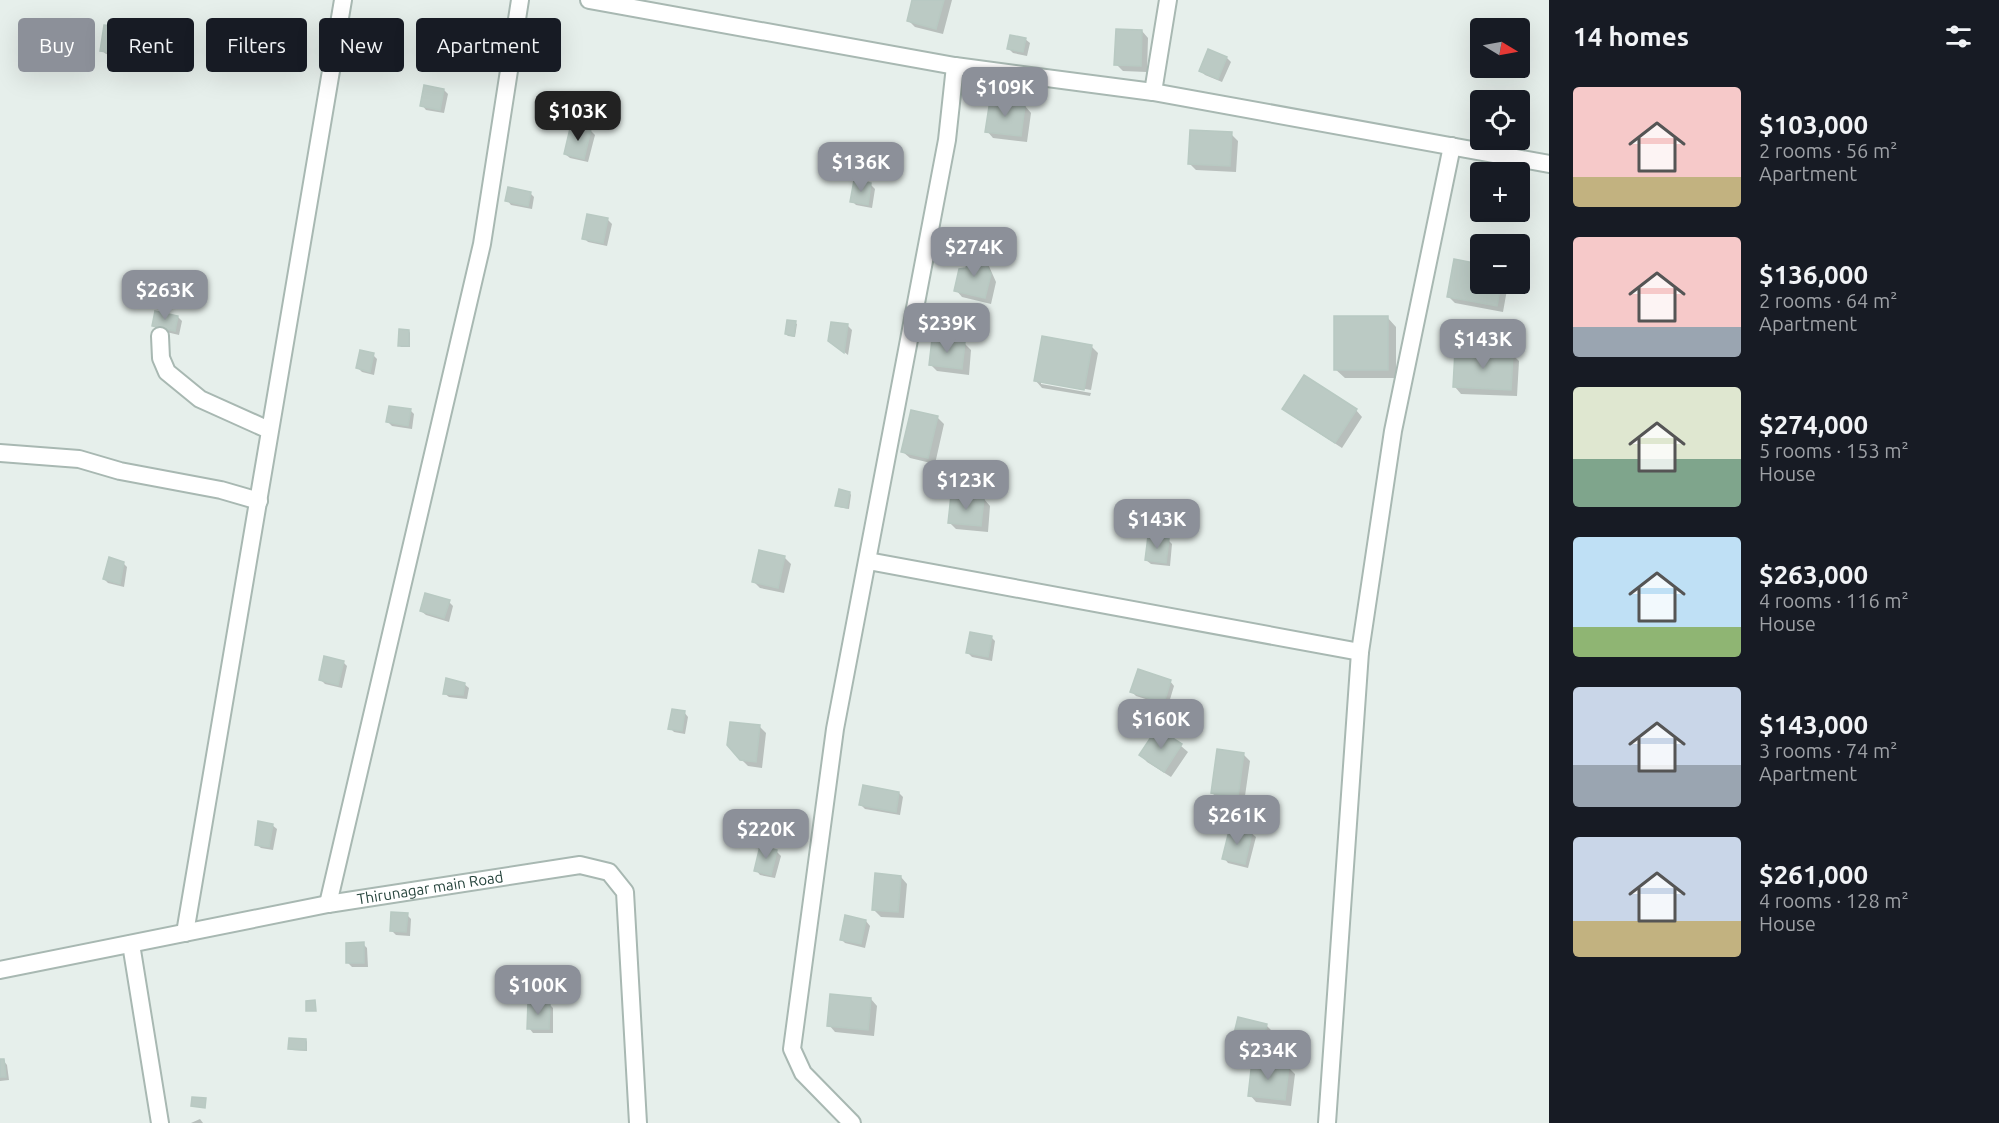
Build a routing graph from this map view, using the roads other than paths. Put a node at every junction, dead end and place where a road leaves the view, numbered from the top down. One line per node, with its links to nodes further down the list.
1 (343, 0): 10 (street)
2 (520, 0): 15 (street)
3 (589, 0): 5 (street)
4 (1168, 0): 6 (street)
5 (956, 66): 6 (street); 13 (street)
6 (1153, 92): 7 (street)
7 (1452, 146): 8 (street); 14 (street)
8 (1549, 164)
9 (160, 336): 10 (street)
10 (269, 430): 12 (street)
11 (0, 453): 12 (street)
12 (258, 501): 16 (street)
13 (868, 561): 14 (street); 21 (street)
14 (1360, 652): 22 (street)
15 (328, 904): 16 (street, Thirunagar main Road); 20 (street, Thirunagar main Road)
16 (185, 933): 17 (street, Thirunagar main Road)
17 (130, 944): 18 (street, Thirunagar main Road); 19 (street)
18 (0, 970)
19 (160, 1123)
20 (638, 1123)
21 (852, 1123)
22 (1327, 1123)

